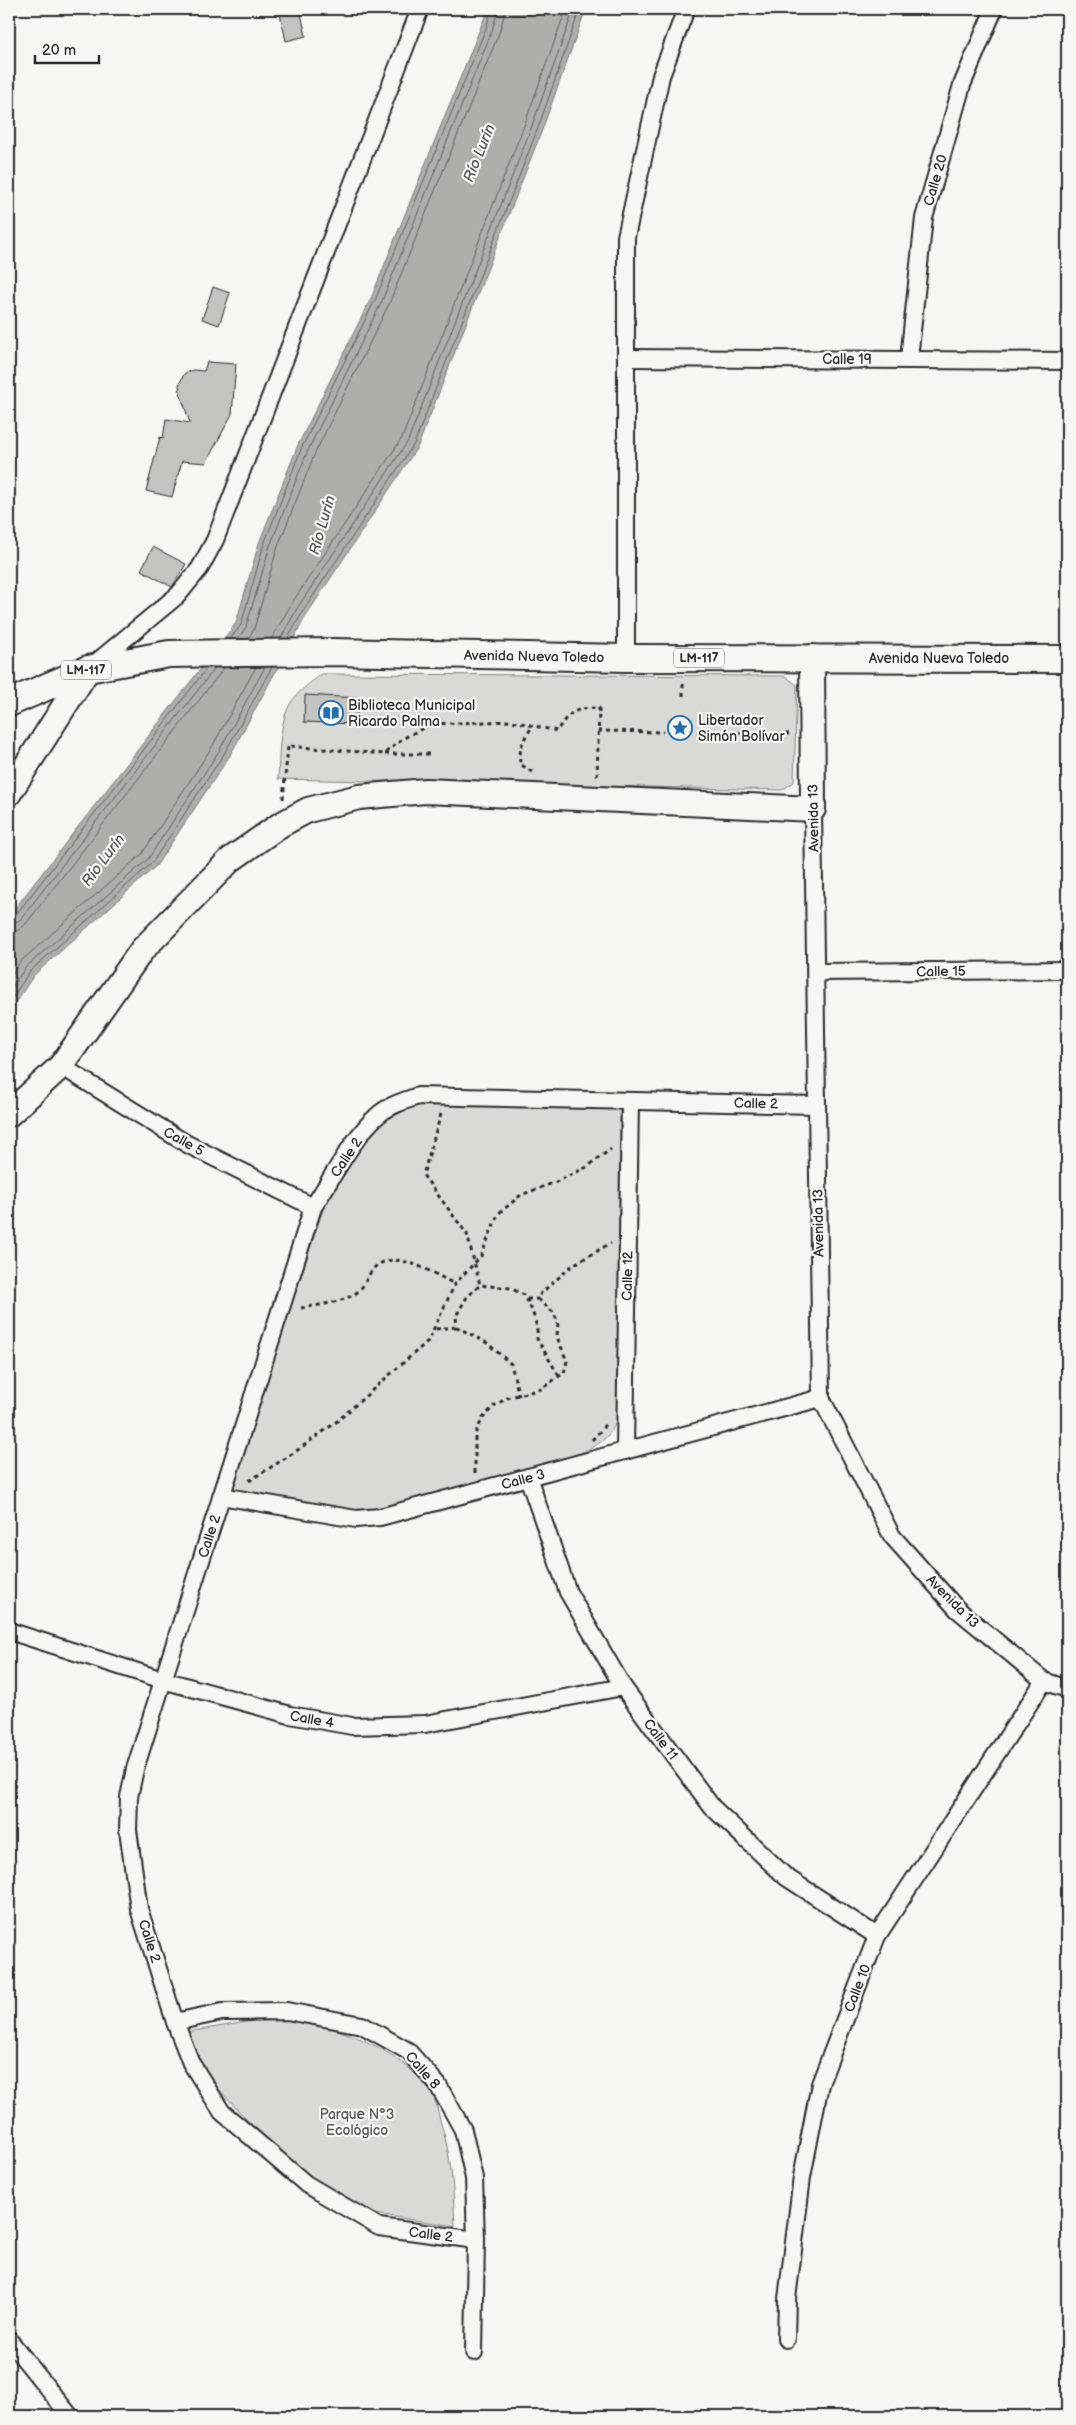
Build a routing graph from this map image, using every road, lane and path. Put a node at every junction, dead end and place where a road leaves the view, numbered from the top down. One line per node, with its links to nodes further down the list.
1 (420, 9): 10 (street)
2 (686, 9): 4 (street)
3 (994, 9): 5 (street, Calle 20)
4 (626, 358): 5 (street, Calle 19); 8 (street)
5 (909, 359): 6 (street, Calle 19)
6 (1067, 361)
7 (812, 657): 8 (main road, Avenida Nueva Toledo / LM-117); 9 (main road, Avenida Nueva Toledo / LM-117); 16 (street, Avenida 13)
8 (626, 658): 10 (main road, Avenida Nueva Toledo / LM-117)
9 (1067, 659)
10 (88, 669): 11 (main road, Avenida Nueva Toledo / LM-117); 22 (street)
11 (9, 703)
12 (533, 726): 13 (path); 17 (path); 19 (path)
13 (598, 730): 14 (path); 21 (path)
14 (663, 732)
15 (697, 732): 16 (path)
16 (813, 734): 23 (street, Avenida 13)
17 (384, 754): 18 (path); 24 (path)
18 (430, 754)
19 (538, 775)
20 (587, 776): 21 (path)
21 (597, 788): 23 (street); 24 (street)
22 (9, 793)
23 (813, 809): 26 (street, Avenida 13)
24 (280, 826): 27 (street)
25 (1067, 970): 26 (street, Calle 15)
26 (816, 972): 30 (street, Avenida 13)
27 (61, 1066): 31 (street); 33 (street, Calle 5)
28 (446, 1097): 29 (street, Calle 2); 33 (street, Calle 2); 37 (path)
29 (630, 1100): 30 (street, Calle 2); 50 (street, Calle 12)
30 (816, 1105): 47 (street, Avenida 13)
31 (9, 1114)
32 (613, 1157): 37 (path)
33 (313, 1207): 53 (street, Calle 2)
34 (612, 1233): 35 (path)
35 (612, 1243): 36 (path); 41 (path)
36 (611, 1252)
37 (475, 1262): 38 (path); 39 (path)
38 (455, 1284): 42 (path); 44 (path)
39 (480, 1285): 40 (path); 43 (path)
40 (526, 1299): 41 (path); 45 (path)
41 (538, 1299): 45 (path)
42 (299, 1300)
43 (458, 1327): 44 (path); 46 (path)
44 (435, 1329): 53 (path)
45 (559, 1376): 46 (path)
46 (519, 1396): 51 (path)
47 (821, 1398): 50 (street, Calle 3); 56 (street, Avenida 13)
48 (608, 1413): 49 (path)
49 (586, 1443)
50 (625, 1451): 52 (street, Calle 3)
51 (483, 1474)
52 (528, 1477): 53 (street, Calle 3); 57 (street, Calle 11)
53 (221, 1496): 55 (street, Calle 2)
54 (9, 1631): 55 (street, Calle 4)
55 (163, 1680): 57 (street, Calle 4); 60 (street, Calle 2)
56 (1044, 1681): 58 (street, Avenida 13); 59 (street, Calle 10)
57 (623, 1687): 59 (street, Calle 11)
58 (1067, 1689)
59 (877, 1936): 62 (street, Calle 10)
60 (176, 2022): 61 (street, Calle 2); 61 (street, Calle 8)
61 (476, 2240): 64 (street, Calle 8)
62 (786, 2339)
63 (9, 2340): 65 (street)
64 (474, 2352)
65 (70, 2416)

